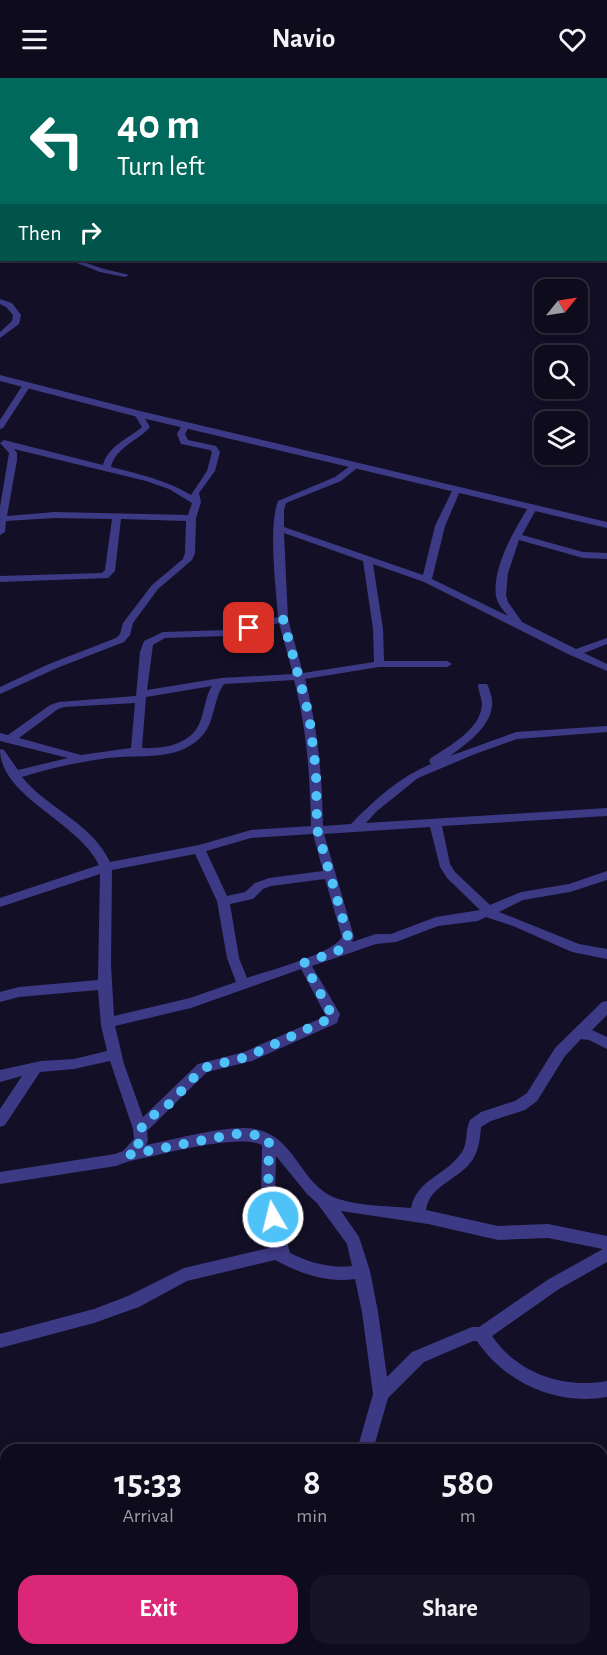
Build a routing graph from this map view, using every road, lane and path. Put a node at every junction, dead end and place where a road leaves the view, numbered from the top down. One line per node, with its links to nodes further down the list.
1 (75, 261): 2 (street)
2 (125, 275)
3 (0, 301): 4 (street)
4 (0, 336)
5 (0, 378): 6 (street)
6 (27, 385): 7 (street); 9 (street)
7 (138, 414): 8 (street); 12 (street)
8 (186, 424): 11 (street); 14 (street)
9 (0, 426)
10 (3, 443): 12 (street); 18 (street)
11 (354, 466): 13 (street); 20 (street)
12 (107, 468): 14 (street)
13 (456, 491): 15 (street); 26 (street)
14 (196, 502): 17 (street)
15 (532, 508): 19 (street); 22 (street)
16 (117, 517): 17 (street); 18 (street); 25 (street)
17 (191, 518): 37 (street)
18 (3, 519): 21 (street)
19 (607, 525)
20 (279, 528): 24 (street); 27 (street)
21 (0, 532)
22 (515, 536): 23 (street); 28 (street)
23 (607, 556)
24 (367, 558): 26 (street); 31 (street)
25 (0, 579)
26 (428, 580): 28 (street)
27 (283, 619): 34 (street); 38 (street)
28 (517, 623): 30 (street)
29 (607, 641): 30 (street)
30 (574, 653): 33 (street)
31 (379, 664): 32 (street); 34 (street)
32 (447, 664)
33 (607, 668)
34 (300, 676): 35 (street); 49 (street)
35 (222, 681): 38 (street); 41 (street)
36 (483, 686): 45 (street)
37 (0, 691)
38 (142, 697): 40 (street); 41 (street)
39 (607, 729): 45 (street)
40 (5, 738): 43 (street)
41 (136, 752): 43 (street)
42 (0, 753): 44 (street)
43 (83, 758): 44 (street)
44 (15, 775): 51 (street)
45 (414, 775): 48 (street)
46 (607, 812): 47 (street)
47 (435, 823): 48 (street); 56 (street)
48 (355, 827): 49 (street)
49 (317, 829): 50 (street); 52 (street)
50 (199, 849): 51 (street); 54 (street)
51 (106, 867): 55 (street); 60 (street)
52 (329, 874): 54 (street); 57 (street)
53 (607, 875): 56 (street)
54 (223, 902): 61 (street)
55 (0, 903)
56 (488, 912): 57 (street); 58 (street)
57 (338, 951): 59 (street)
58 (607, 954)
59 (304, 963): 61 (street); 71 (street)
60 (104, 984): 62 (street); 64 (street)
61 (243, 985): 64 (street)
62 (0, 997)
63 (607, 1006): 65 (street)
64 (108, 1025): 67 (street)
65 (580, 1034): 66 (street); 76 (street)
66 (606, 1042)
67 (113, 1055): 68 (street); 71 (street)
68 (36, 1067): 69 (street); 70 (street)
69 (0, 1076)
70 (0, 1121)
71 (140, 1130): 73 (street)
72 (269, 1140): 73 (street); 75 (street); 79 (street)
73 (128, 1155): 74 (street)
74 (0, 1177)
75 (321, 1197): 76 (street); 80 (street)
76 (418, 1216): 77 (street)
77 (607, 1243)
78 (607, 1254): 81 (street)
79 (283, 1256): 80 (street); 82 (street)
80 (362, 1271): 84 (street)
81 (481, 1334): 83 (street); 84 (street)
82 (0, 1341)
83 (607, 1389)
84 (381, 1394): 85 (street)
85 (367, 1444)

